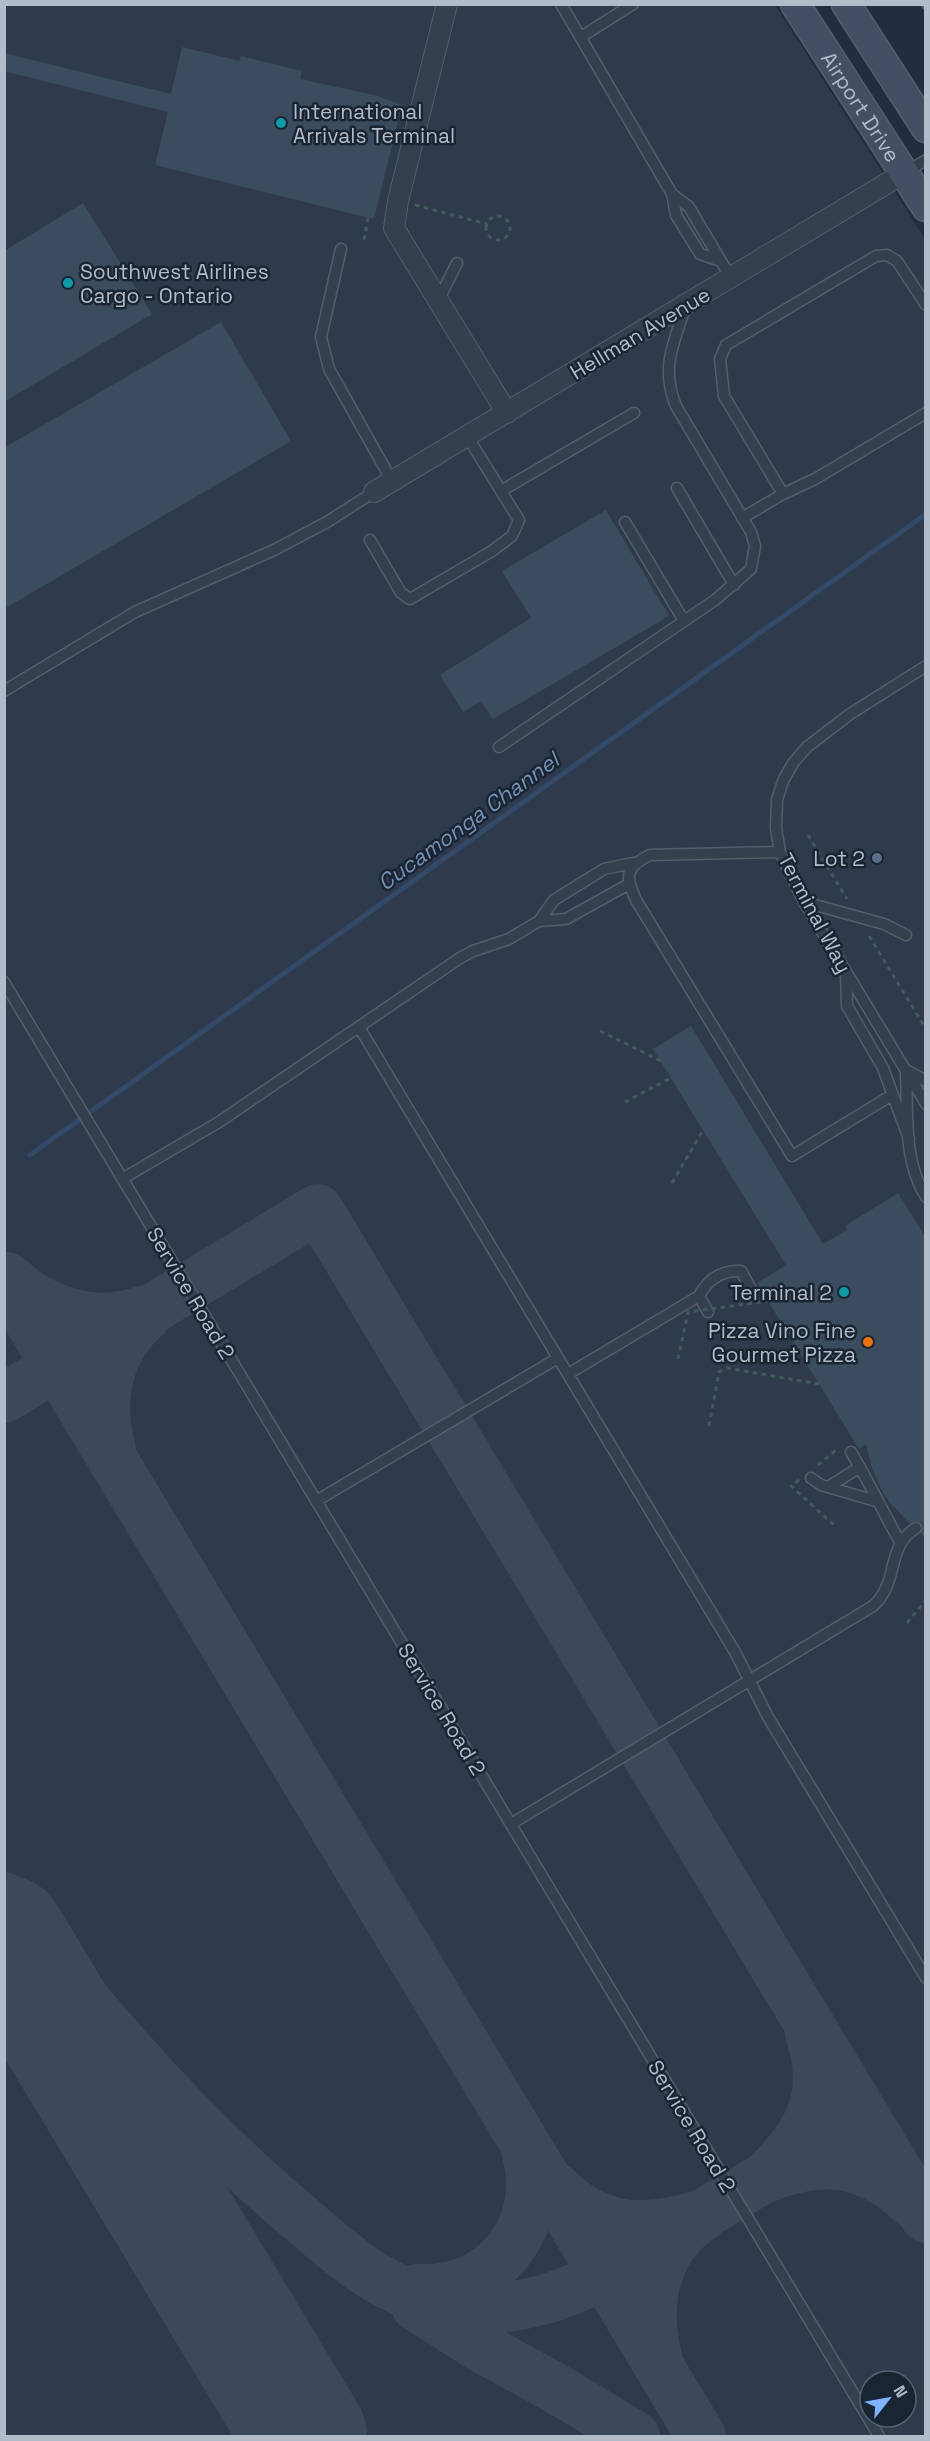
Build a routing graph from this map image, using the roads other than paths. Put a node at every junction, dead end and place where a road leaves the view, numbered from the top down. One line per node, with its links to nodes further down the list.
1 (447, 4): 13 (street)
2 (561, 4): 6 (lane)
3 (633, 4): 6 (lane)
4 (795, 4): 8 (main road, Airport Drive)
5 (846, 4): 7 (main road, Airport Drive)
6 (581, 37): 12 (lane)
7 (926, 128)
8 (915, 166): 9 (main road, Airport Drive); 12 (street, Hellman Avenue)
9 (926, 207)
10 (341, 249): 20 (lane)
11 (457, 262): 13 (lane)
12 (726, 269): 14 (street, Hellman Avenue)
13 (438, 300): 17 (street)
14 (686, 305): 17 (street, Hellman Avenue); 25 (lane)
15 (926, 305): 24 (lane)
16 (926, 412): 24 (lane)
17 (507, 413): 19 (street, Hellman Avenue)
18 (634, 413): 22 (lane)
19 (468, 436): 20 (street, Hellman Avenue); 22 (lane)
20 (392, 481): 23 (street, Hellman Avenue)
21 (677, 488): 28 (lane)
22 (501, 491): 27 (lane)
23 (374, 492): 31 (lane)
24 (783, 494): 25 (lane)
25 (742, 518): 28 (lane)
26 (625, 522): 29 (lane)
27 (370, 540)
28 (735, 585): 29 (lane)
29 (684, 621): 32 (lane)
30 (926, 666): 33 (lane, Terminal Way)
31 (4, 691)
32 (499, 747)
33 (780, 852): 34 (lane); 36 (lane, Terminal Way)
34 (633, 863): 35 (lane); 37 (lane)
35 (629, 884): 37 (lane); 44 (lane)
36 (804, 902): 38 (lane); 39 (lane, Terminal Way)
37 (539, 921): 41 (lane)
38 (906, 934)
39 (846, 972): 42 (lane, Terminal Way); 44 (lane)
40 (4, 982): 47 (lane, Service Road 2)
41 (359, 1027): 47 (lane); 52 (lane)
42 (906, 1070): 43 (lane); 45 (lane, Terminal Way); 46 (lane)
43 (926, 1081)
44 (892, 1095): 46 (lane)
45 (926, 1104)
46 (909, 1139): 48 (lane)
47 (122, 1179): 58 (lane, Service Road 2)
48 (926, 1197)
49 (750, 1287): 50 (lane)
50 (699, 1296): 51 (lane); 53 (lane)
51 (708, 1312)
52 (558, 1358): 53 (lane); 58 (lane)
53 (568, 1374): 62 (lane)
54 (851, 1452): 55 (lane)
55 (860, 1467): 57 (lane); 59 (lane)
56 (811, 1478): 57 (lane)
57 (828, 1487): 59 (lane)
58 (316, 1501): 63 (lane, Service Road 2)
59 (876, 1501): 61 (lane)
60 (916, 1528): 61 (lane)
61 (900, 1542): 62 (lane)
62 (749, 1679): 63 (lane); 64 (lane)
63 (511, 1824): 65 (lane, Service Road 2)
64 (926, 1978)
65 (879, 2436)

